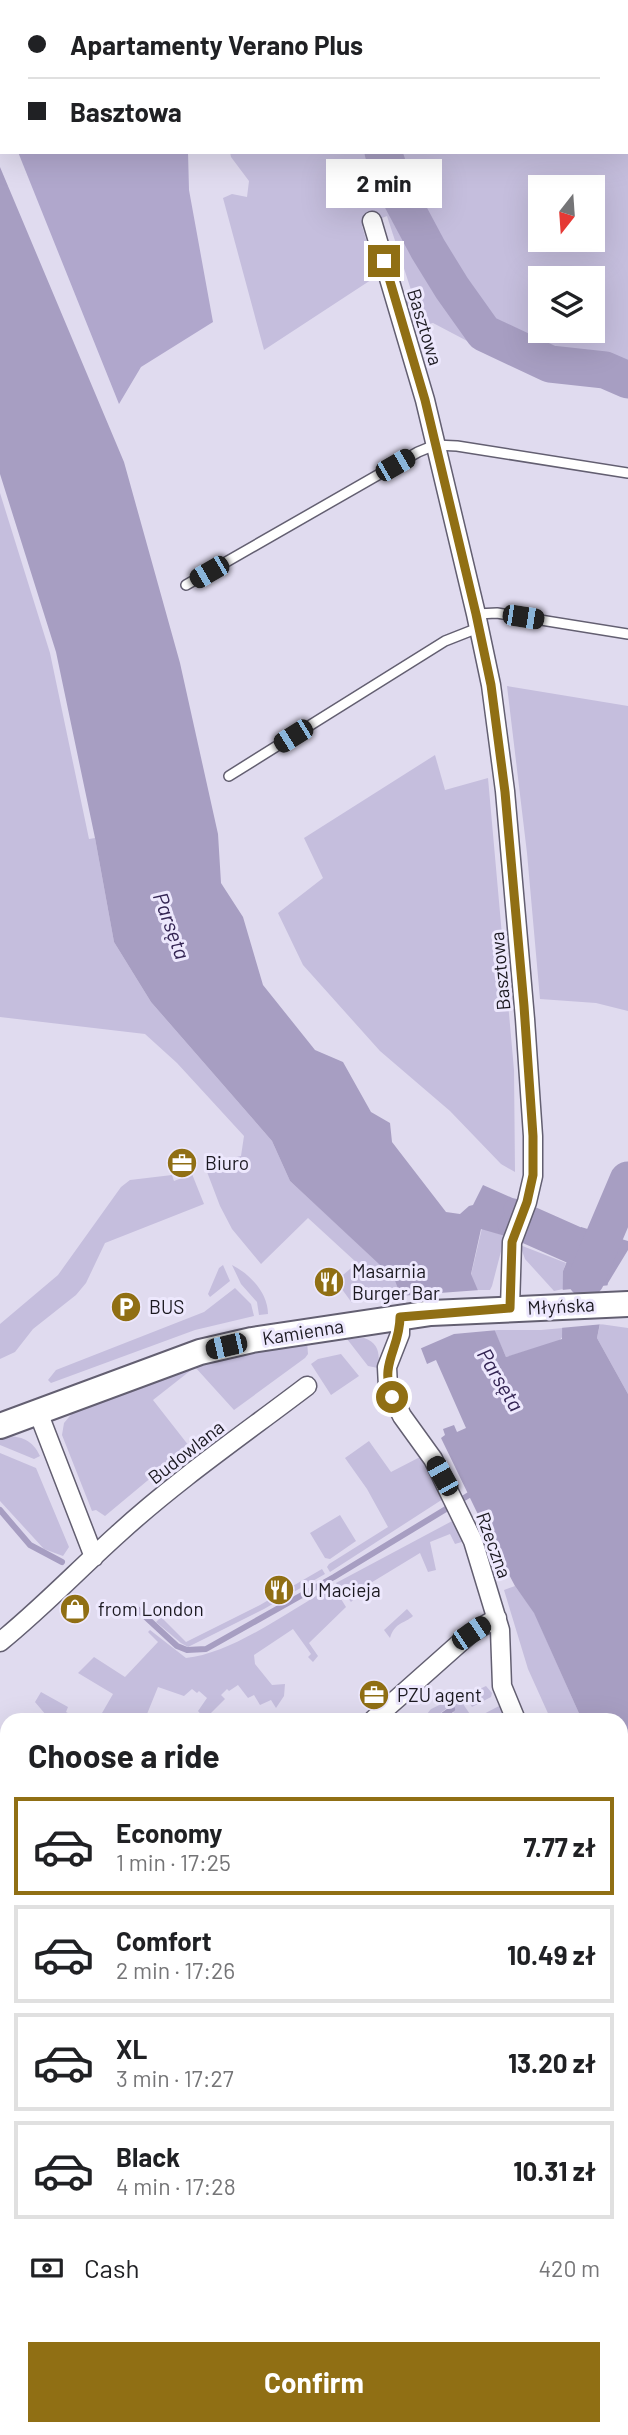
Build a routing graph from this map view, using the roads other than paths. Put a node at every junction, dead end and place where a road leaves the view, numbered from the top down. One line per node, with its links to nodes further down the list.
1 (372, 221): 2 (street, Basztowa)
2 (435, 445): 3 (lane); 4 (lane); 5 (street, Basztowa)
3 (628, 473)
4 (186, 585)
5 (477, 621): 6 (lane); 7 (lane); 9 (street, Basztowa)
6 (628, 634)
7 (229, 776)
8 (619, 1304): 9 (street, Młyńska)
9 (503, 1309): 10 (street, Kamienna)
10 (401, 1317): 12 (street, Kamienna); 15 (street, Rzeczna)
11 (307, 1386): 14 (street, Budowlana)
12 (38, 1412): 13 (street, Kamienna); 14 (street)
13 (0, 1426)
14 (94, 1557): 16 (street, Budowlana)
15 (497, 1618): 17 (street); 18 (street, Rzeczna)
16 (0, 1642)
17 (381, 1713)
18 (513, 1713)
19 (0, 2331): 20 (street)
20 (0, 2347)

